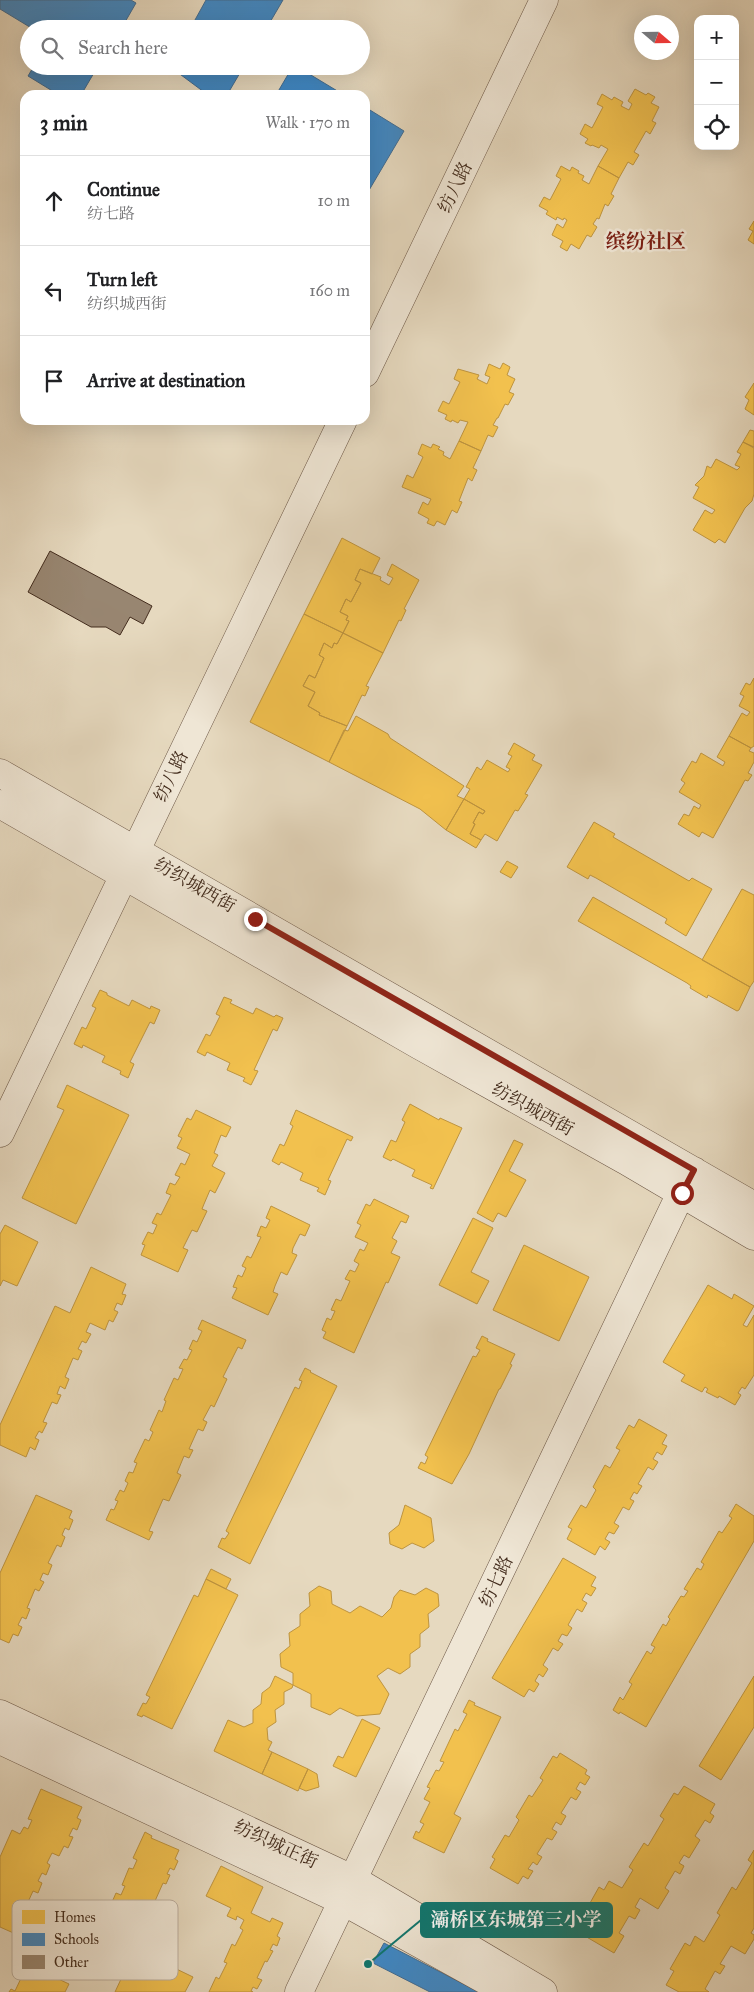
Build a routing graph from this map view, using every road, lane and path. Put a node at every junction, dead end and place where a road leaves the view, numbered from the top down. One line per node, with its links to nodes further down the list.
1 (544, 0): 2 (street, 纺八路)
2 (370, 363)
3 (340, 425): 6 (street, 纺八路)
4 (0, 773): 6 (street, 纺织城西街)
5 (0, 804): 7 (street, 纺织城西街)
6 (136, 850): 7 (street, 纺八路); 9 (street, 纺织城西街)
7 (124, 875): 8 (street, 纺八路); 9 (street, 纺织城西街)
8 (0, 1133)
9 (688, 1182): 10 (street, 纺织城西街); 11 (street, 纺织城西街); 14 (street, 纺七路)
10 (754, 1206)
11 (754, 1236)
12 (0, 1714): 14 (street, 纺织城正街)
13 (0, 1740): 14 (street, 纺织城正街)
14 (348, 1890): 15 (street, 纺七路); 16 (street, 纺织城正街); 17 (street, 纺织城正街)
15 (299, 1992)
16 (507, 1992)
17 (543, 1992)

